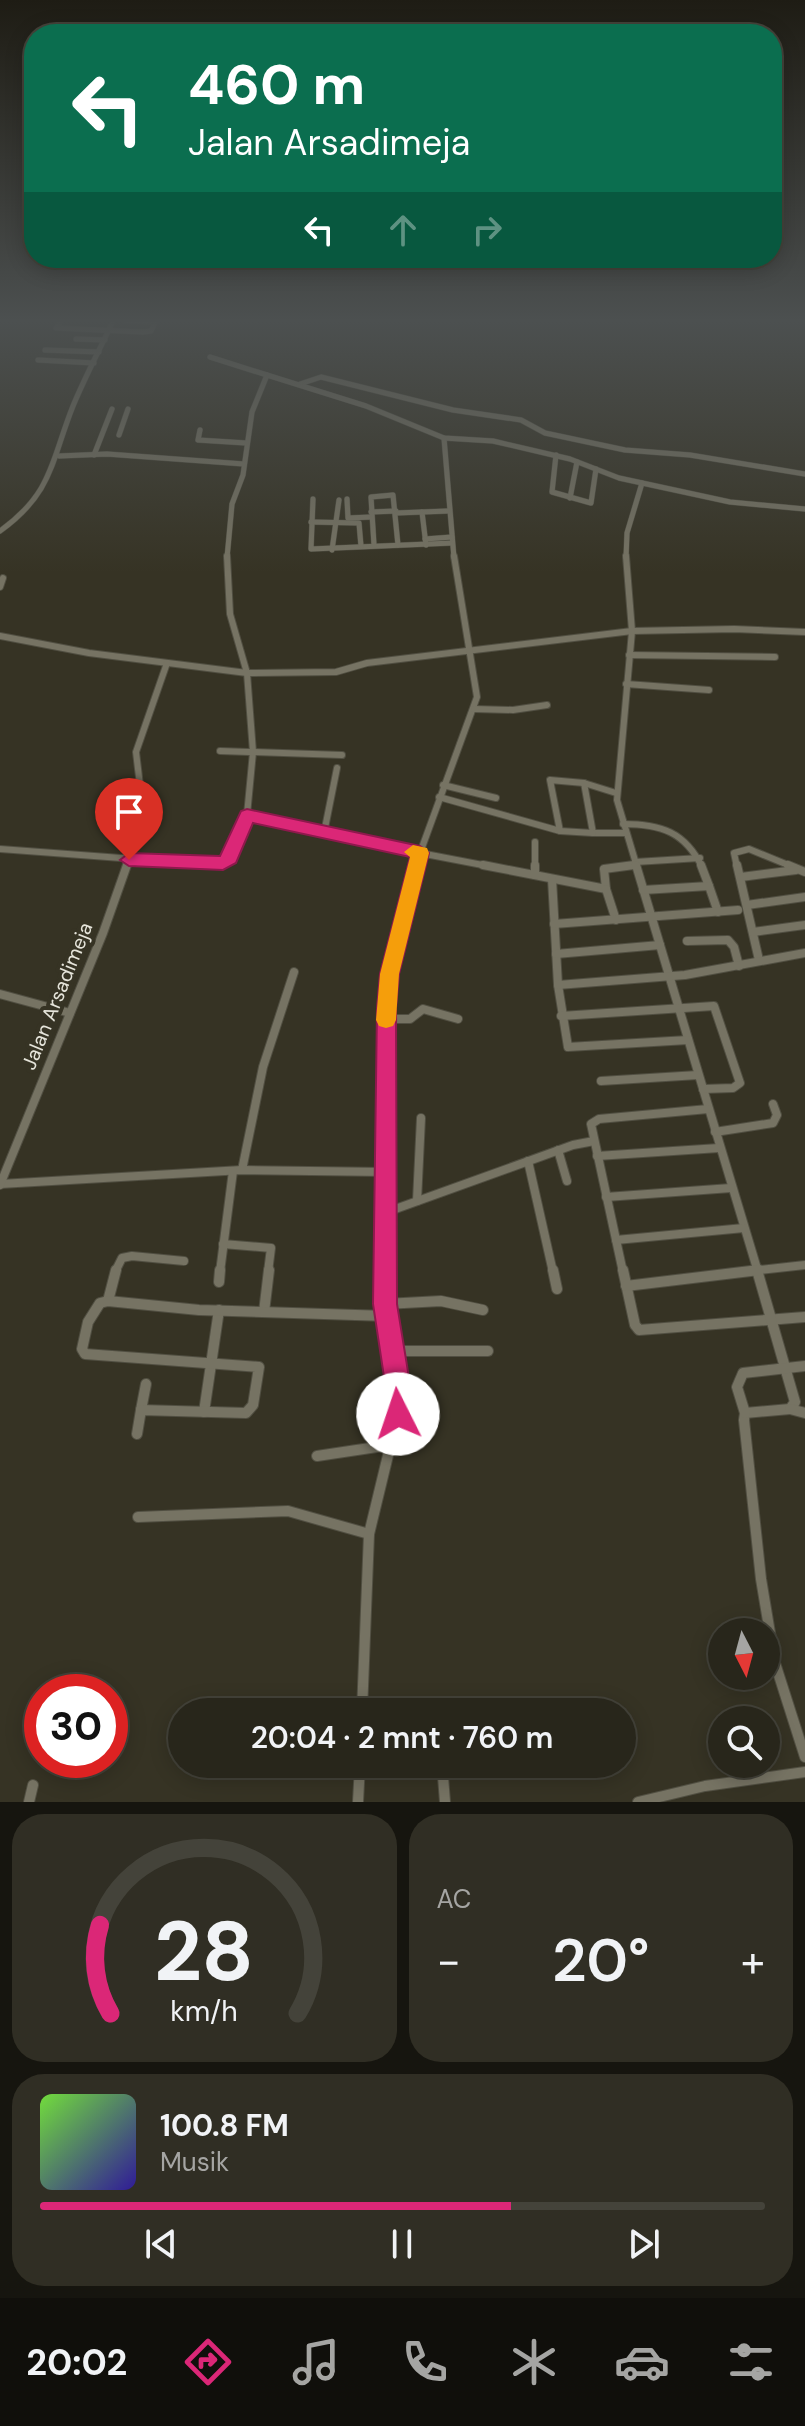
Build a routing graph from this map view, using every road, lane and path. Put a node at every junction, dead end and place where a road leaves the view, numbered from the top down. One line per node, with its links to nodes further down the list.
1 (73, 405): 15 (street)
2 (253, 405): 12 (street)
3 (356, 405): 10 (street)
4 (432, 405): 19 (street)
5 (112, 409): 7 (street)
6 (128, 409): 7 (street)
7 (104, 430): 13 (street)
8 (200, 430): 11 (street)
9 (222, 433): 11 (street)
10 (444, 438): 14 (street); 26 (street)
11 (218, 441): 12 (street)
12 (246, 443): 17 (street)
13 (94, 455): 15 (street); 17 (street)
14 (556, 455): 16 (street); 21 (street)
15 (59, 456): 32 (street)
16 (577, 462): 18 (street); 21 (street)
17 (244, 464): 48 (street)
18 (596, 469): 20 (street); 21 (street)
19 (805, 474)
20 (642, 483): 25 (street); 41 (street)
21 (570, 498)
22 (313, 499): 30 (street)
23 (347, 499): 29 (street)
24 (339, 500): 31 (street)
25 (805, 509)
26 (448, 511): 28 (street); 33 (street)
27 (396, 512): 28 (street); 29 (street); 29 (street); 36 (street)
28 (422, 512): 34 (street)
29 (371, 514): 35 (street)
30 (311, 522): 31 (street); 38 (street)
31 (336, 522): 37 (street); 38 (street)
32 (0, 531)
33 (452, 540): 34 (street); 44 (street)
34 (426, 542): 36 (street)
35 (374, 545): 36 (street); 37 (street)
36 (398, 545)
37 (361, 546): 38 (street)
38 (332, 550)
39 (3, 578): 40 (street)
40 (0, 587)
41 (632, 631): 42 (street); 44 (street); 45 (street)
42 (805, 632)
43 (0, 636): 47 (street)
44 (470, 650): 48 (street); 52 (street)
45 (629, 655): 46 (street); 49 (street)
46 (775, 657)
47 (167, 663): 48 (street); 71 (street, Jalan Arsadimeja)
48 (247, 673): 54 (street)
49 (626, 684): 50 (street); 59 (street)
50 (709, 690)
51 (547, 705): 52 (street)
52 (474, 709): 58 (street)
53 (220, 751): 54 (street)
54 (253, 752): 55 (street); 62 (street)
55 (342, 755)
56 (337, 768): 65 (street)
57 (584, 783): 59 (street); 64 (street); 66 (street)
58 (443, 785): 60 (street); 61 (street)
59 (616, 793): 63 (street)
60 (439, 797): 64 (street); 69 (street)
61 (496, 798)
62 (247, 815): 65 (street); 71 (street)
63 (625, 829): 66 (street); 70 (street); 72 (street)
64 (560, 831): 66 (street)
65 (324, 833): 69 (street)
66 (593, 833)
67 (535, 842): 74 (street)
68 (0, 849): 71 (street)
69 (420, 853): 74 (street); 102 (street)
70 (700, 858): 72 (street); 77 (street)
71 (129, 860): 100 (street, Jalan Arsadimeja)
72 (635, 864): 78 (street); 79 (street)
73 (802, 871): 75 (street); 75 (street)
74 (535, 875): 76 (street)
75 (741, 877): 81 (street)
76 (552, 879): 78 (street); 86 (street)
77 (709, 886): 79 (street); 83 (street)
78 (606, 889): 85 (street)
79 (643, 890): 84 (street)
80 (805, 897): 81 (street)
81 (747, 905): 88 (street)
82 (738, 910): 83 (street)
83 (718, 912): 84 (street)
84 (652, 917): 85 (street); 90 (street)
85 (616, 920): 86 (street)
86 (554, 924): 92 (street)
87 (805, 925): 88 (street)
88 (753, 932): 93 (street)
89 (687, 941): 94 (street)
90 (660, 945): 92 (street); 96 (street)
91 (805, 953): 93 (street)
92 (556, 954): 97 (street)
93 (759, 960): 94 (street)
94 (739, 966): 96 (street)
95 (294, 972): 117 (street)
96 (669, 976): 97 (street); 99 (street)
97 (558, 985): 101 (street)
98 (0, 994): 100 (street)
99 (677, 1007): 101 (street); 104 (street); 107 (street)
100 (70, 1013): 120 (street, Jalan Arsadimeja)
101 (561, 1016): 104 (street)
102 (386, 1019): 103 (street); 118 (street)
103 (458, 1019)
104 (688, 1040): 105 (street)
105 (698, 1075): 106 (street); 107 (street)
106 (601, 1081)
107 (703, 1089): 109 (street)
108 (773, 1104): 111 (street)
109 (708, 1109): 111 (street); 112 (street)
110 (421, 1118): 123 (street)
111 (715, 1132): 113 (street)
112 (594, 1141): 114 (street); 115 (street)
113 (719, 1148): 115 (street); 121 (street)
114 (558, 1150): 116 (street); 119 (street)
115 (597, 1156): 122 (street)
116 (528, 1161): 123 (street); 133 (street)
117 (237, 1170): 118 (street); 120 (street); 127 (street)
118 (386, 1172): 124 (street)
119 (567, 1181)
120 (0, 1184)
121 (731, 1188): 122 (street); 125 (street)
122 (606, 1197): 126 (street)
123 (417, 1201): 124 (street)
124 (387, 1212): 135 (street)
125 (744, 1228): 126 (street); 130 (street)
126 (616, 1240): 132 (street)
127 (223, 1244): 131 (street); 138 (street)
128 (184, 1261): 134 (street)
129 (805, 1265): 130 (street)
130 (758, 1270): 132 (street); 141 (street)
131 (219, 1282)
132 (626, 1286): 141 (street)
133 (557, 1289)
134 (108, 1301): 136 (street); 144 (street)
135 (385, 1304): 137 (street); 139 (street)
136 (219, 1310): 138 (street); 144 (street)
137 (483, 1310)
138 (264, 1312): 139 (street)
139 (387, 1316): 142 (street)
140 (805, 1317): 141 (street)
141 (774, 1321): 146 (street)
142 (391, 1351): 143 (street); 154 (street)
143 (488, 1351)
144 (210, 1362): 150 (street); 150 (street)
145 (805, 1366): 146 (street)
146 (787, 1369): 148 (street); 151 (street)
147 (146, 1384): 149 (street)
148 (790, 1409): 151 (street); 152 (street)
149 (141, 1410): 150 (street); 153 (street)
150 (204, 1412)
151 (745, 1413): 159 (street)
152 (805, 1413)
153 (137, 1434)
154 (390, 1445): 155 (street); 157 (street)
155 (317, 1456)
156 (138, 1517): 157 (street)
157 (369, 1534): 158 (street)
158 (363, 1698)
159 (805, 1757)
160 (805, 1772): 167 (street)
161 (359, 1778): 165 (street)
162 (443, 1778): 166 (street)
163 (33, 1785): 164 (street)
164 (29, 1802)
165 (358, 1802)
166 (445, 1802)
167 (638, 1802)

